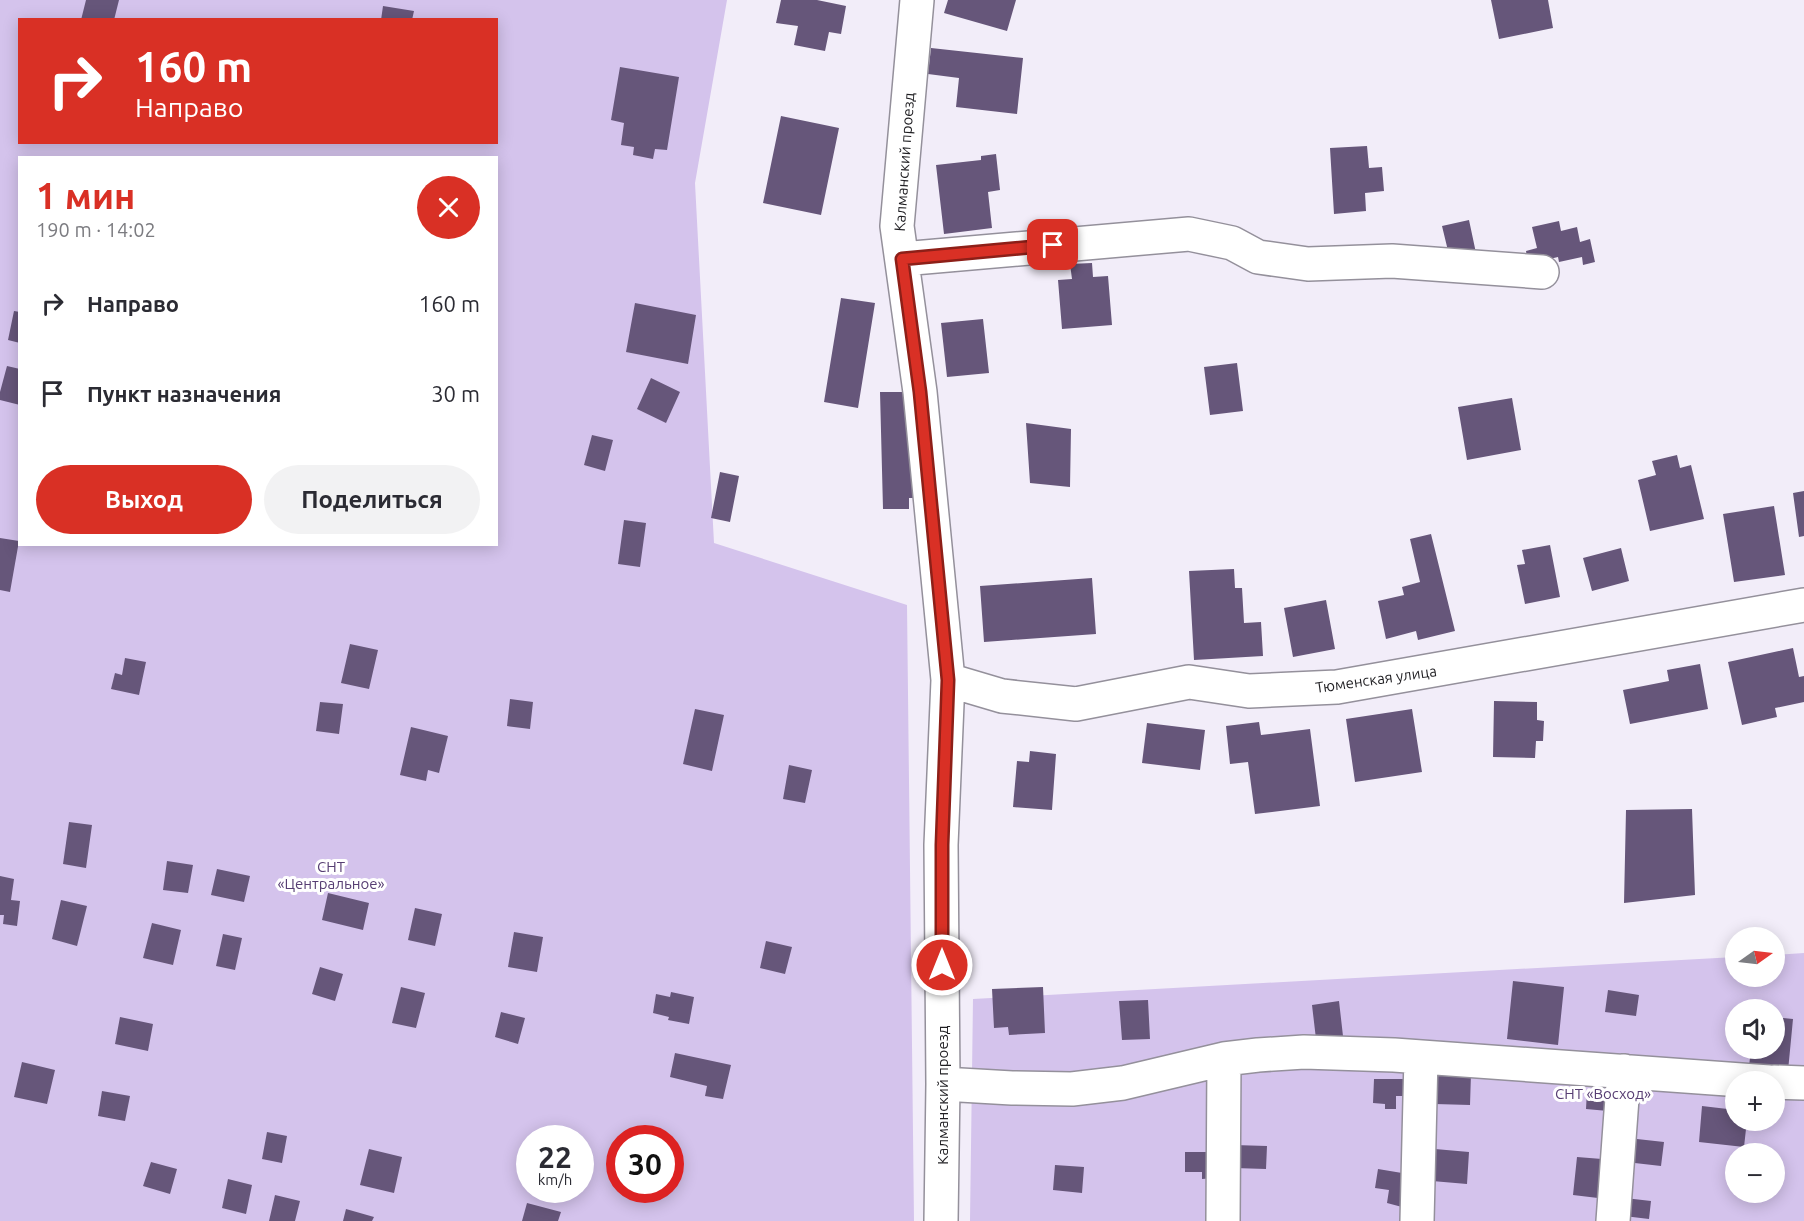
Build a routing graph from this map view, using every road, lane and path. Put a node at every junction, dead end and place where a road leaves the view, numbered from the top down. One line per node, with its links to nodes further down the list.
1 (917, 0): 2 (street, Калманский проезд)
2 (902, 259): 3 (street); 5 (street, Калманский проезд)
3 (1542, 272)
4 (1804, 605): 5 (street, Тюменская улица)
5 (948, 680): 12 (street, Калманский проезд)
6 (1421, 1057): 7 (street); 8 (street); 15 (street)
7 (1224, 1059): 12 (street); 14 (street)
8 (1624, 1071): 9 (street); 16 (street)
9 (1725, 1079)
10 (1785, 1082): 11 (street)
11 (1804, 1083)
12 (943, 1084): 13 (street, Калманский проезд)
13 (941, 1221)
14 (1223, 1221)
15 (1417, 1221)
16 (1613, 1221)

